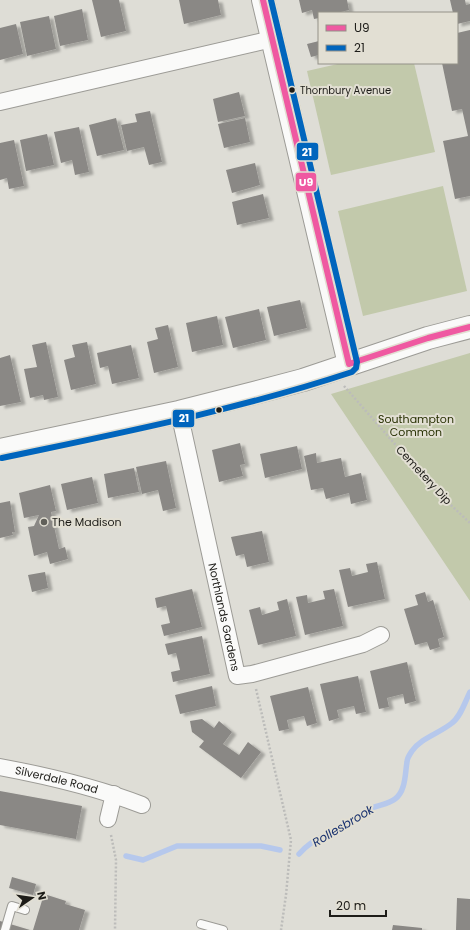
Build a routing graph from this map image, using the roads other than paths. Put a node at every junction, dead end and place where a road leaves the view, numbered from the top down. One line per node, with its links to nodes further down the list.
1 (263, 0): 2 (street)
2 (272, 39): 3 (street); 5 (street)
3 (0, 102)
4 (470, 327): 5 (street)
5 (349, 364): 6 (street)
6 (179, 412): 7 (street); 8 (street, Northlands Gardens)
7 (0, 450)
8 (381, 636)
9 (0, 767): 10 (street, Silverdale Road)
10 (114, 794): 11 (street, Silverdale Road); 12 (street, Silverdale Road)
11 (142, 805)
12 (108, 819)
13 (25, 910): 15 (lane)
14 (201, 924): 16 (lane)
15 (5, 930)
16 (223, 930)

